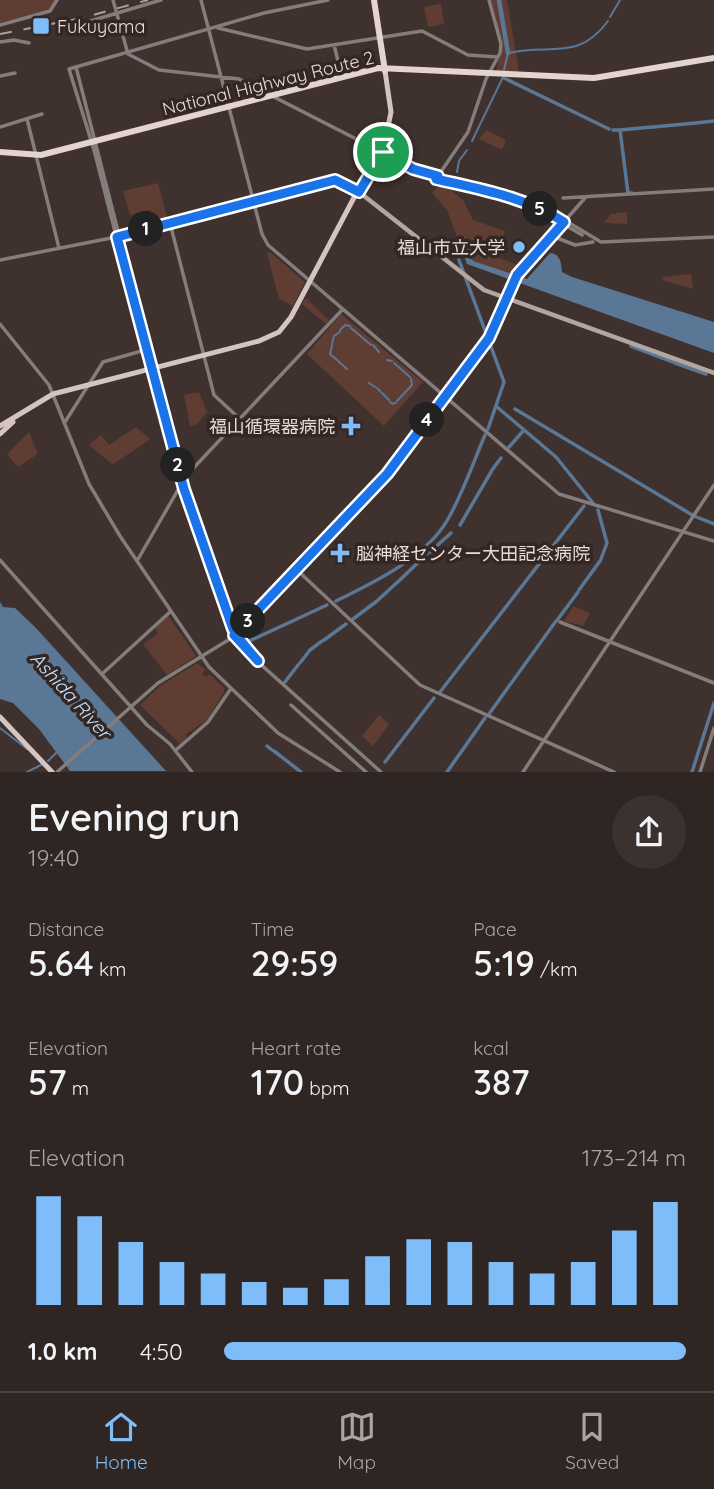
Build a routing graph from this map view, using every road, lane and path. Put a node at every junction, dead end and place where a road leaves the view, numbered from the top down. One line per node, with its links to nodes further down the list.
1 (57, 0): 9 (street)
2 (114, 0): 8 (street)
3 (161, 0): 8 (street)
4 (201, 0): 11 (street)
5 (328, 0): 10 (street)
6 (374, 0): 13 (highway)
7 (489, 0): 18 (street)
8 (118, 13): 12 (street); 17 (street)
9 (0, 25)
10 (216, 27): 11 (street); 16 (street)
11 (209, 28): 17 (street); 25 (street)
12 (74, 32)
13 (380, 37): 16 (street); 18 (street); 21 (highway)
14 (0, 42): 15 (street)
15 (29, 43)
16 (334, 45): 26 (street)
17 (128, 54): 20 (street); 25 (street)
18 (498, 57): 23 (street)
19 (714, 60): 23 (highway, National Highway Route 2)
20 (76, 67): 32 (street); 32 (street)
21 (386, 70): 23 (highway, National Highway Route 2); 26 (highway, National Highway Route 2); 27 (highway, National Highway Route 2); 33 (main road)
22 (15, 73): 24 (street)
23 (490, 74): 36 (street)
24 (0, 76)
25 (221, 76): 27 (street); 28 (street)
26 (342, 77): 27 (highway, National Highway Route 2)
27 (274, 96): 28 (highway, National Highway Route 2); 33 (street)
28 (229, 108): 32 (highway, National Highway Route 2); 41 (street)
29 (42, 114): 30 (street)
30 (27, 119): 31 (street); 35 (street)
31 (0, 127)
32 (94, 143): 35 (highway, National Highway Route 2); 44 (street)
33 (381, 153): 36 (street); 38 (main road)
34 (0, 154): 35 (highway, National Highway Route 2)
35 (37, 157): 48 (street)
36 (437, 178): 42 (street)
37 (714, 188): 40 (street)
38 (359, 192): 41 (street); 50 (main road); 51 (main road)
39 (563, 198): 40 (street)
40 (585, 198): 42 (street)
41 (253, 201): 43 (street); 50 (street)
42 (565, 221): 45 (street); 46 (street); 47 (street)
43 (170, 223): 44 (street); 55 (street)
44 (119, 236): 48 (street); 54 (street); 56 (street)
45 (552, 236): 47 (street); 51 (street)
46 (714, 238): 47 (street)
47 (593, 242)
48 (59, 248): 49 (street)
49 (0, 260)
50 (310, 282): 52 (street); 55 (main road)
51 (506, 298): 57 (main road); 60 (street)
52 (342, 310): 60 (street); 62 (street)
53 (0, 324): 59 (street)
54 (145, 351): 56 (street); 58 (street)
55 (205, 355): 56 (main road); 62 (street)
56 (152, 368): 58 (main road); 66 (street)
57 (714, 373)
58 (90, 384): 59 (main road); 63 (street)
59 (53, 394): 61 (main road); 63 (street)
60 (444, 396): 68 (street); 72 (street)
61 (23, 412): 64 (main road); 65 (main road)
62 (240, 419): 66 (street)
63 (65, 422): 71 (street)
64 (0, 425)
65 (0, 434)
66 (182, 485): 71 (street); 75 (street)
67 (714, 485): 68 (street)
68 (683, 532): 69 (street); 76 (street)
69 (714, 541)
70 (0, 559): 78 (street)
71 (137, 561): 73 (street)
72 (297, 570): 75 (street); 85 (street)
73 (171, 611): 77 (street); 78 (street)
74 (560, 622): 76 (street)
75 (235, 634): 77 (street); 91 (street)
76 (610, 642): 79 (street); 85 (street)
77 (201, 656): 80 (street); 82 (street)
78 (102, 674): 82 (street)
79 (714, 683)
80 (231, 689): 86 (street); 89 (street)
81 (291, 705): 90 (street)
82 (131, 708): 86 (street); 87 (street)
83 (0, 717): 87 (main road)
84 (714, 728): 94 (street)
85 (543, 741): 92 (street); 93 (street)
86 (176, 750): 88 (street)
87 (57, 772)
88 (192, 772)
89 (340, 772)
90 (366, 772)
91 (381, 772)
92 (523, 772)
93 (614, 772)
94 (700, 772)

